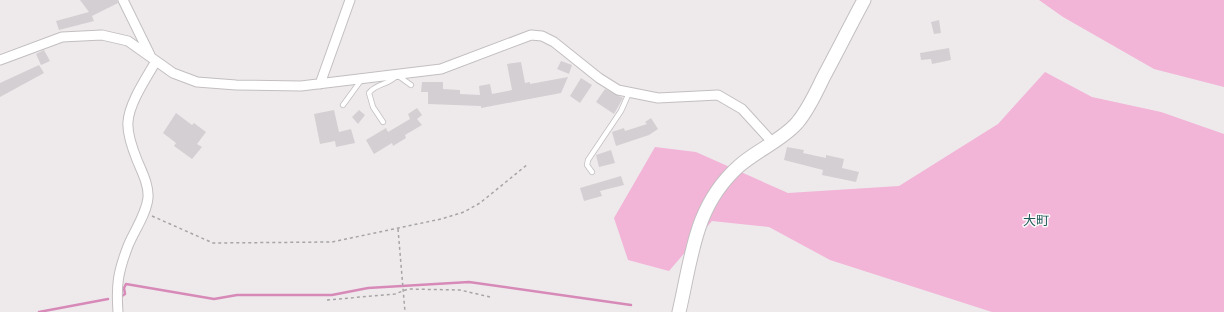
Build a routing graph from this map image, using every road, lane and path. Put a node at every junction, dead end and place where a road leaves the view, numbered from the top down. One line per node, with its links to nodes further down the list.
1 (123, 0): 4 (street)
2 (350, 0): 8 (street)
3 (864, 0): 13 (street)
4 (153, 59): 5 (street); 8 (street); 16 (street)
5 (0, 60)
6 (397, 75): 7 (street); 9 (lane); 10 (street); 12 (lane)
7 (362, 79): 8 (street); 11 (lane)
8 (320, 84)
9 (411, 85)
10 (629, 93): 13 (street); 15 (lane)
11 (344, 105)
12 (383, 122)
13 (773, 143): 23 (street)
14 (528, 164): 17 (path)
15 (592, 172)
16 (144, 213): 17 (path); 21 (street)
17 (398, 229): 18 (path)
18 (404, 292): 19 (path); 20 (path); 22 (path)
19 (490, 297)
20 (327, 300)
21 (118, 312)
22 (405, 312)
23 (679, 312)

